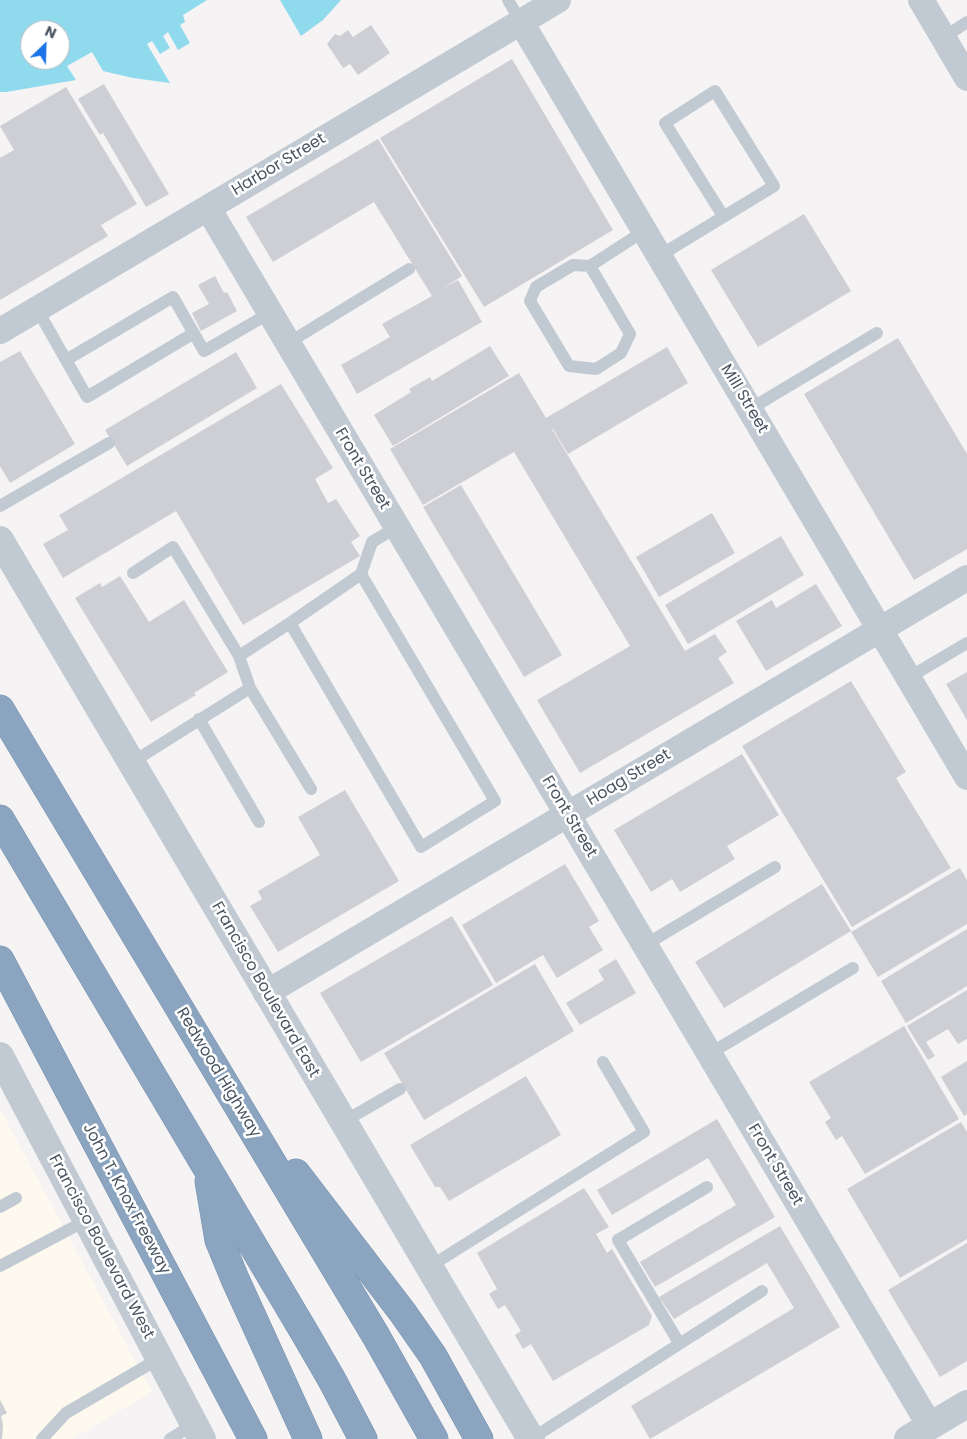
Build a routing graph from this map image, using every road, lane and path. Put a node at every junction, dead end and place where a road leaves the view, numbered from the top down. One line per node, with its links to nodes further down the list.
1 (558, 0): 3 (street, Harbor Street)
2 (921, 0): 5 (street)
3 (515, 11): 7 (street, Harbor Street); 9 (street, Mill Street)
4 (967, 22): 5 (lane)
5 (943, 38): 6 (street)
6 (967, 78)
7 (208, 208): 13 (street, Harbor Street); 14 (street, Front Street)
8 (723, 216): 8 (lane); 10 (lane)
9 (644, 231): 10 (street, Mill Street); 11 (lane)
10 (658, 256): 20 (street, Mill Street)
11 (590, 266): 11 (lane)
12 (409, 269): 18 (lane)
13 (36, 309): 15 (street, Harbor Street); 19 (lane)
14 (270, 312): 17 (lane); 18 (street, Front Street)
15 (0, 331)
16 (877, 332): 20 (lane)
17 (194, 333): 19 (lane); 19 (lane)
18 (288, 343): 23 (street, Front Street)
19 (66, 360)
20 (750, 410): 29 (street, Mill Street)
21 (109, 442): 22 (lane)
22 (0, 506)
23 (397, 527): 26 (lane); 39 (street, Front Street)
24 (0, 540): 36 (street, Francisco Boulevard East)
25 (133, 573): 31 (lane)
26 (361, 574): 28 (lane); 28 (lane)
27 (967, 578): 29 (street, Hoag Street)
28 (290, 623): 31 (lane)
29 (880, 630): 32 (street, Mill Street); 39 (street, Hoag Street)
30 (967, 643): 32 (lane)
31 (240, 656): 33 (lane)
32 (908, 678): 37 (street, Mill Street)
33 (250, 688): 35 (lane); 38 (lane)
34 (0, 709): 50 (highway, Redwood Highway)
35 (198, 719): 36 (lane); 41 (lane)
36 (131, 763): 46 (street, Francisco Boulevard East)
37 (967, 777)
38 (311, 789)
39 (567, 814): 43 (street, Front Street); 46 (street, Hoag Street)
40 (0, 819): 53 (highway)
41 (259, 822)
42 (775, 867): 43 (lane)
43 (645, 945): 47 (street, Front Street)
44 (0, 960): 68 (highway, John T. Knox Freeway)
45 (853, 968): 47 (lane)
46 (266, 992): 52 (street, Francisco Boulevard East)
47 (709, 1054): 65 (street, Front Street)
48 (1, 1062): 57 (street, Francisco Boulevard West)
49 (603, 1062): 59 (lane)
50 (215, 1068): 71 (highway, Redwood Highway); 72 (highway)
51 (400, 1089): 52 (lane)
52 (342, 1122): 59 (street, Francisco Boulevard East)
53 (206, 1164): 69 (highway); 70 (highway)
54 (707, 1187): 61 (lane)
55 (16, 1198): 56 (lane)
56 (0, 1207)
57 (87, 1220): 58 (lane); 62 (street, Francisco Boulevard West)
58 (0, 1266)
59 (429, 1267): 73 (street, Francisco Boulevard East)
60 (762, 1291): 61 (lane)
61 (679, 1343): 73 (lane)
62 (160, 1358): 64 (street, Francisco Boulevard West); 66 (lane)
63 (967, 1404): 65 (street)
64 (198, 1432): 67 (lane)
65 (921, 1434)
66 (42, 1439)
67 (170, 1439)
68 (253, 1439)
69 (308, 1439)
70 (363, 1439)
71 (434, 1439)
72 (479, 1439)
73 (531, 1439)

